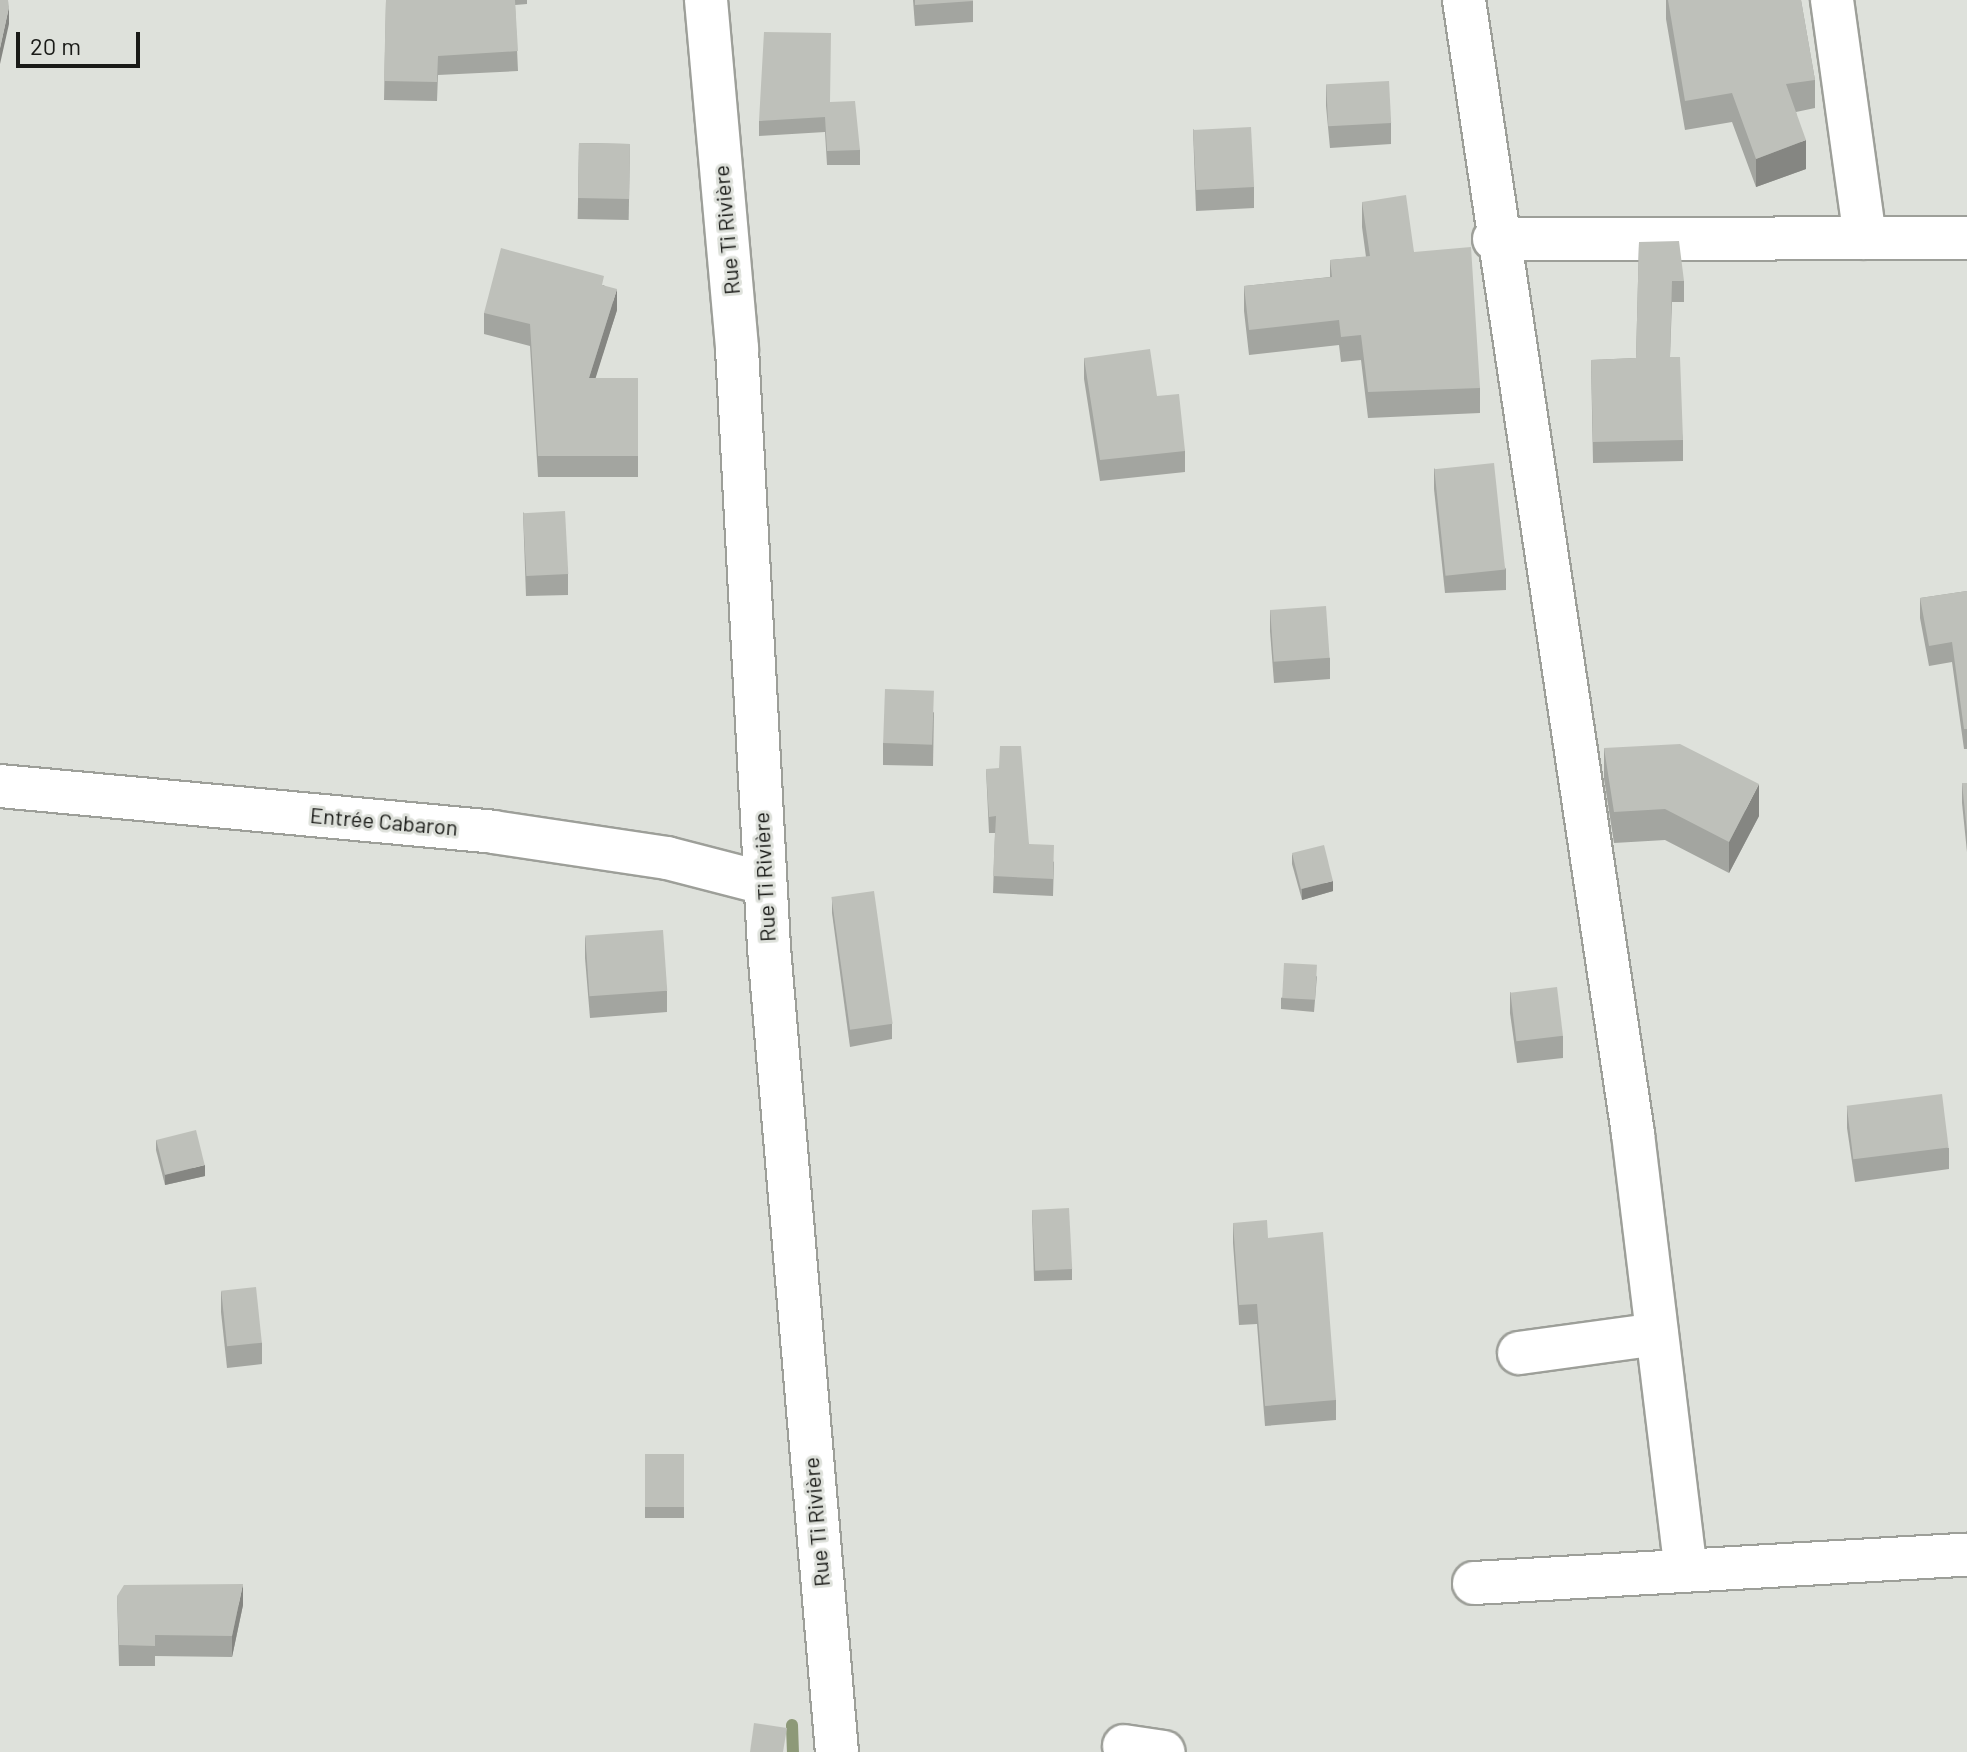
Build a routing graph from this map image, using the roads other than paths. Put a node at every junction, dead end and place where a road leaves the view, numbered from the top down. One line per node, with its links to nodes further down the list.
1 (706, 0): 8 (street, Rue Ti Rivière)
2 (1464, 0): 6 (street)
3 (1832, 0): 4 (street)
4 (1865, 238): 5 (street); 6 (street)
5 (1967, 238)
6 (1494, 239): 9 (street)
7 (0, 786): 8 (street, Entrée Cabaron)
8 (764, 883): 14 (street, Rue Ti Rivière)
9 (1657, 1334): 10 (street); 12 (street)
10 (1519, 1353)
11 (1967, 1555): 12 (street)
12 (1686, 1569): 13 (street)
13 (1474, 1583)
14 (837, 1752)

